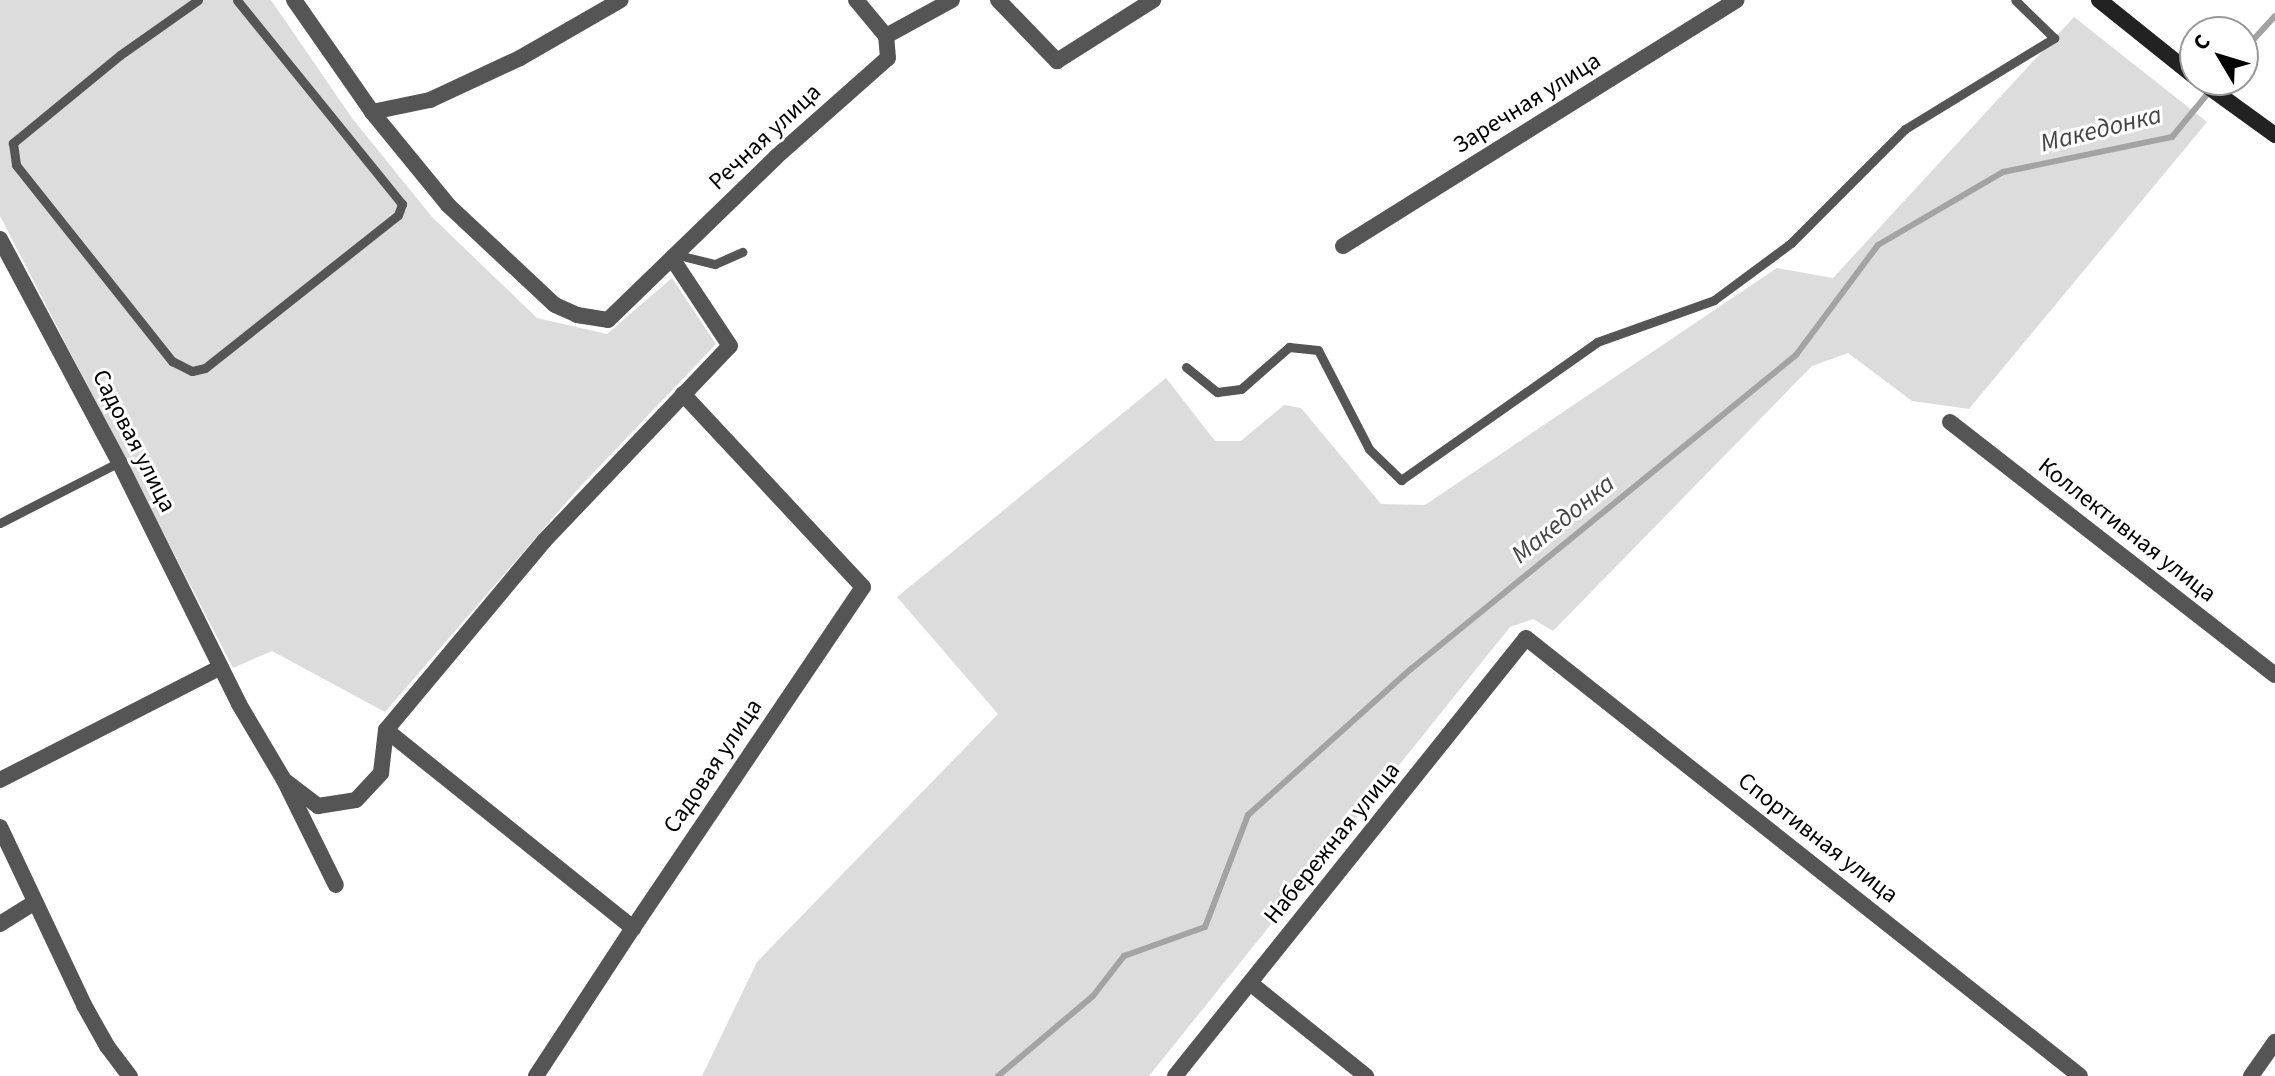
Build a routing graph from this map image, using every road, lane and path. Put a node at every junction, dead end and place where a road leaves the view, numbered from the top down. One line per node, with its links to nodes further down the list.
1 (198, 0): 2 (lane)
2 (237, 0)
3 (294, 0): 15 (street)
4 (621, 0): 15 (street)
5 (856, 0): 12 (street)
6 (952, 0): 12 (street)
7 (998, 0): 8 (street)
8 (1153, 0)
9 (1736, 0): 18 (street, Заречная улица)
10 (2015, 0): 21 (lane)
11 (2109, 3): 13 (main road)
12 (886, 36): 20 (street, Речная улица)
13 (2179, 64)
14 (2221, 96): 16 (main road)
15 (372, 112): 20 (street, Речная улица)
16 (2275, 135)
17 (0, 239): 24 (street, Садовая улица)
18 (1343, 246)
19 (742, 252): 20 (lane)
20 (675, 257): 22 (street)
21 (1186, 367)
22 (683, 394): 29 (street); 36 (street, Садовая улица)
23 (1950, 422): 28 (street, Коллективная улица)
24 (119, 462): 25 (lane); 27 (street, Садовая улица)
25 (0, 523)
26 (1526, 638): 37 (street, Набережная улица); 43 (street, Спортивная улица)
27 (221, 667): 30 (street); 31 (street, Садовая улица)
28 (2275, 675)
29 (386, 730): 31 (street); 36 (street)
30 (0, 780)
31 (284, 780): 33 (street, Садовая улица)
32 (0, 827): 34 (street)
33 (336, 885)
34 (35, 902): 35 (street); 39 (street)
35 (0, 924)
36 (633, 928): 40 (street)
37 (1250, 983): 41 (street, Набережная улица); 42 (street)
38 (2275, 1042): 44 (street)
39 (130, 1076)
40 (536, 1076)
41 (1175, 1076)
42 (1366, 1076)
43 (2080, 1076)
44 (2251, 1076)

